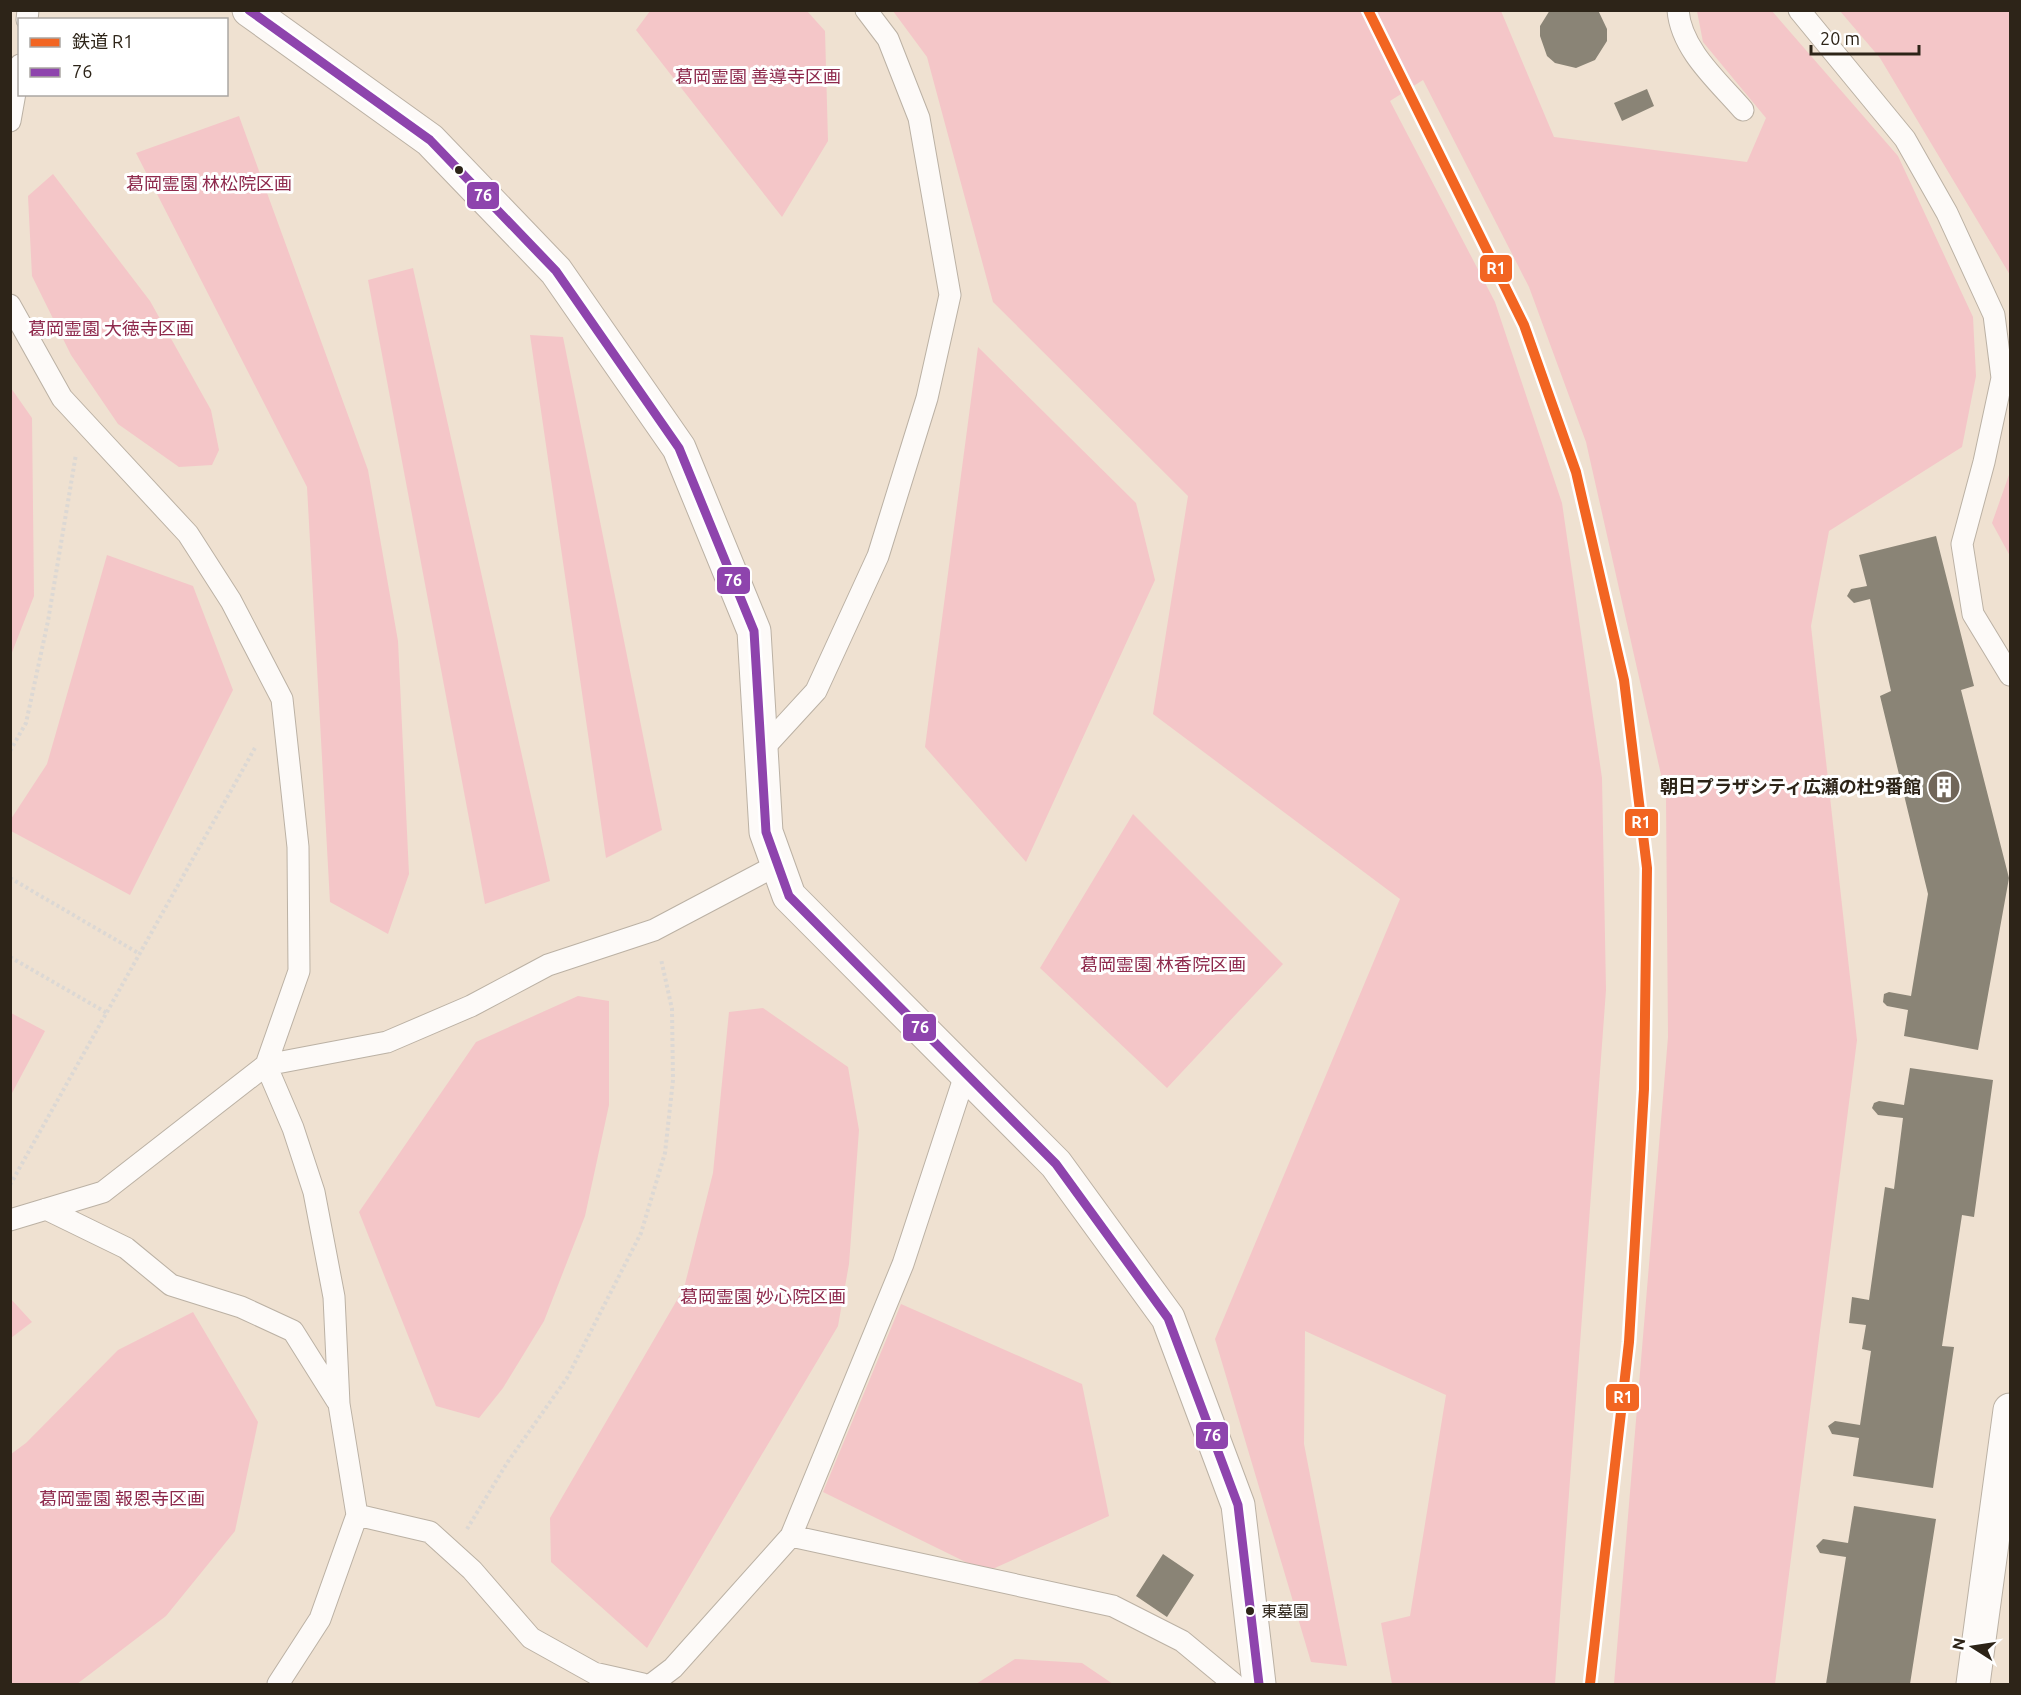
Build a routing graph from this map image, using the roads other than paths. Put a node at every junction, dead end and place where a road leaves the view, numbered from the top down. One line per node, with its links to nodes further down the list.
1 (249, 10): 10 (street)
2 (866, 10): 10 (lane)
3 (1678, 10): 6 (lane)
4 (1799, 10): 9 (lane)
5 (18, 76): 7 (lane)
6 (1743, 110)
7 (10, 121)
8 (10, 305): 12 (lane)
9 (2010, 675)
10 (761, 751): 11 (street)
11 (777, 865): 12 (lane); 13 (street)
12 (266, 1065): 14 (lane); 16 (lane)
13 (965, 1075): 19 (lane); 24 (street)
14 (46, 1209): 15 (lane); 16 (lane)
15 (10, 1220)
16 (339, 1404): 18 (lane)
17 (2010, 1410): 25 (street)
18 (357, 1515): 20 (lane); 21 (lane)
19 (791, 1536): 22 (lane); 23 (lane)
20 (279, 1684)
21 (643, 1684)
22 (652, 1684)
23 (1234, 1684)
24 (1259, 1684)
25 (1973, 1684)

